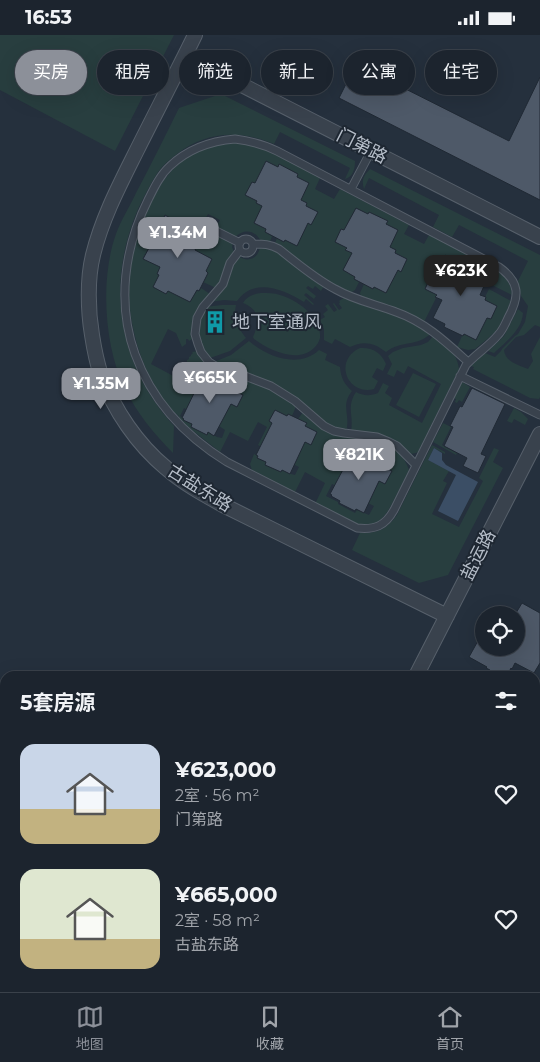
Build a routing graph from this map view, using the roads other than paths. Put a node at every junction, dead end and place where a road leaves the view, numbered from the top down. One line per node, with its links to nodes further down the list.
1 (195, 35): 2 (street, 古盐东路)
2 (187, 50)
3 (179, 66): 16 (street, 古盐东路)
4 (251, 90): 5 (street, 门第路)
5 (370, 151): 6 (lane); 8 (street, 门第路)
6 (350, 189): 11 (lane); 15 (lane)
7 (214, 230): 10 (lane)
8 (540, 237)
9 (254, 244): 10 (lane); 10 (lane); 11 (lane)
10 (240, 247): 15 (lane)
11 (468, 362): 12 (lane)
12 (460, 376): 13 (lane); 15 (lane)
13 (540, 415)
14 (538, 442): 16 (street, 盐运路)
15 (416, 465)
16 (446, 616): 17 (street, 盐运路)
17 (418, 671)

